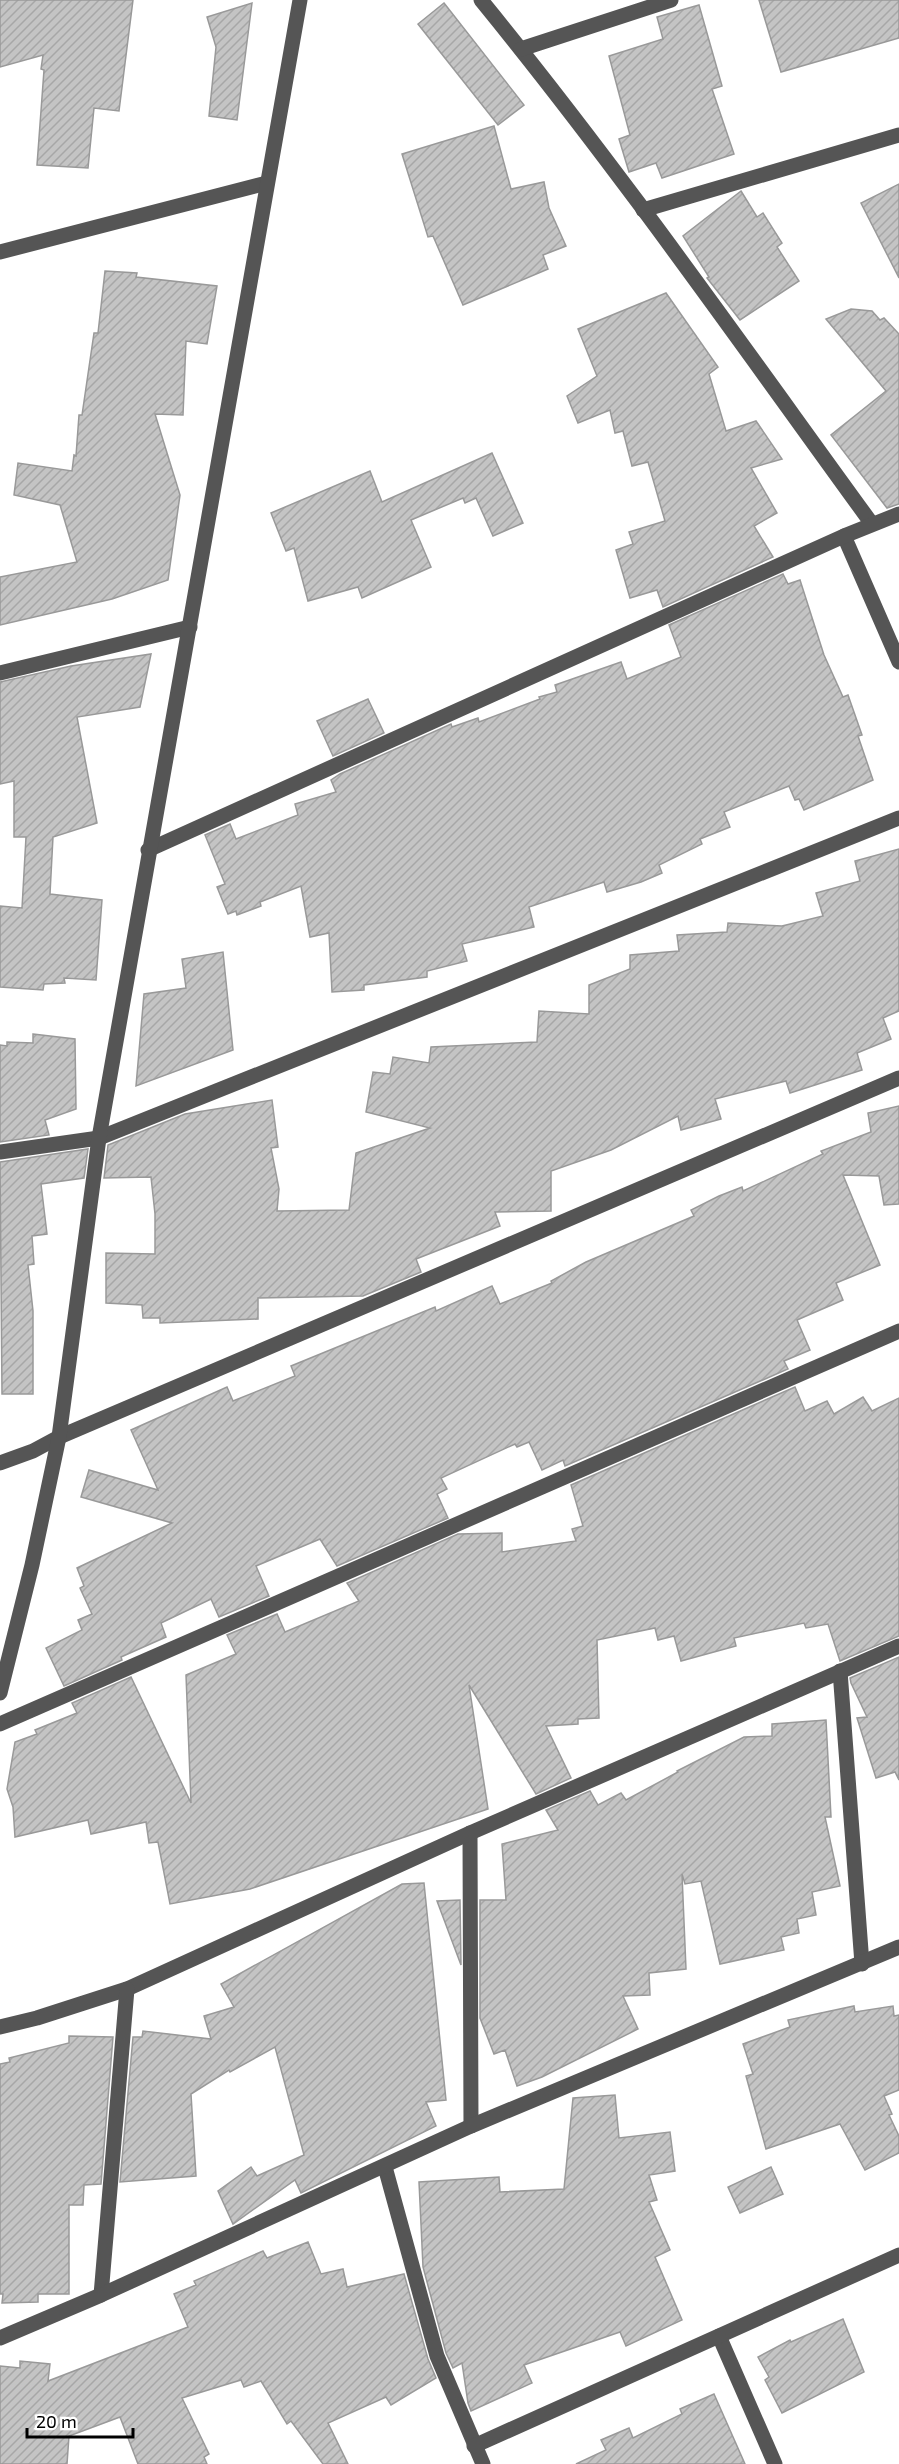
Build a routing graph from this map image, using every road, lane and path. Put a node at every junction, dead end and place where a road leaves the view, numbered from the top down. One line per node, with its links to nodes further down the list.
1 (300, 0): 6 (street)
2 (481, 0): 4 (street)
3 (671, 0): 4 (street)
4 (521, 50): 7 (street)
5 (899, 135): 7 (street)
6 (267, 183): 8 (street); 12 (street)
7 (643, 210): 10 (street)
8 (0, 252)
9 (899, 514): 10 (street)
10 (872, 524): 11 (street)
11 (844, 536): 13 (street); 16 (street)
12 (190, 627): 14 (street); 16 (street)
13 (899, 662)
14 (0, 673)
15 (899, 818): 18 (street)
16 (148, 850): 18 (street)
17 (899, 1078): 21 (street)
18 (99, 1138): 19 (street); 21 (street)
19 (0, 1152)
20 (899, 1331): 26 (street)
21 (59, 1437): 22 (street); 25 (street)
22 (0, 1463)
23 (899, 1646): 24 (street)
24 (840, 1671): 27 (street); 29 (street)
25 (0, 1693)
26 (0, 1724)
27 (470, 1833): 30 (street); 32 (street)
28 (899, 1947): 29 (street)
29 (862, 1964): 32 (street)
30 (127, 1989): 31 (street); 35 (street)
31 (0, 2027)
32 (471, 2126): 33 (street)
33 (385, 2167): 35 (street); 38 (street)
34 (899, 2255): 36 (street)
35 (101, 2295): 37 (street)
36 (719, 2336): 38 (street); 40 (street)
37 (0, 2338)
38 (474, 2446): 39 (street)
39 (483, 2464)
40 (775, 2464)

